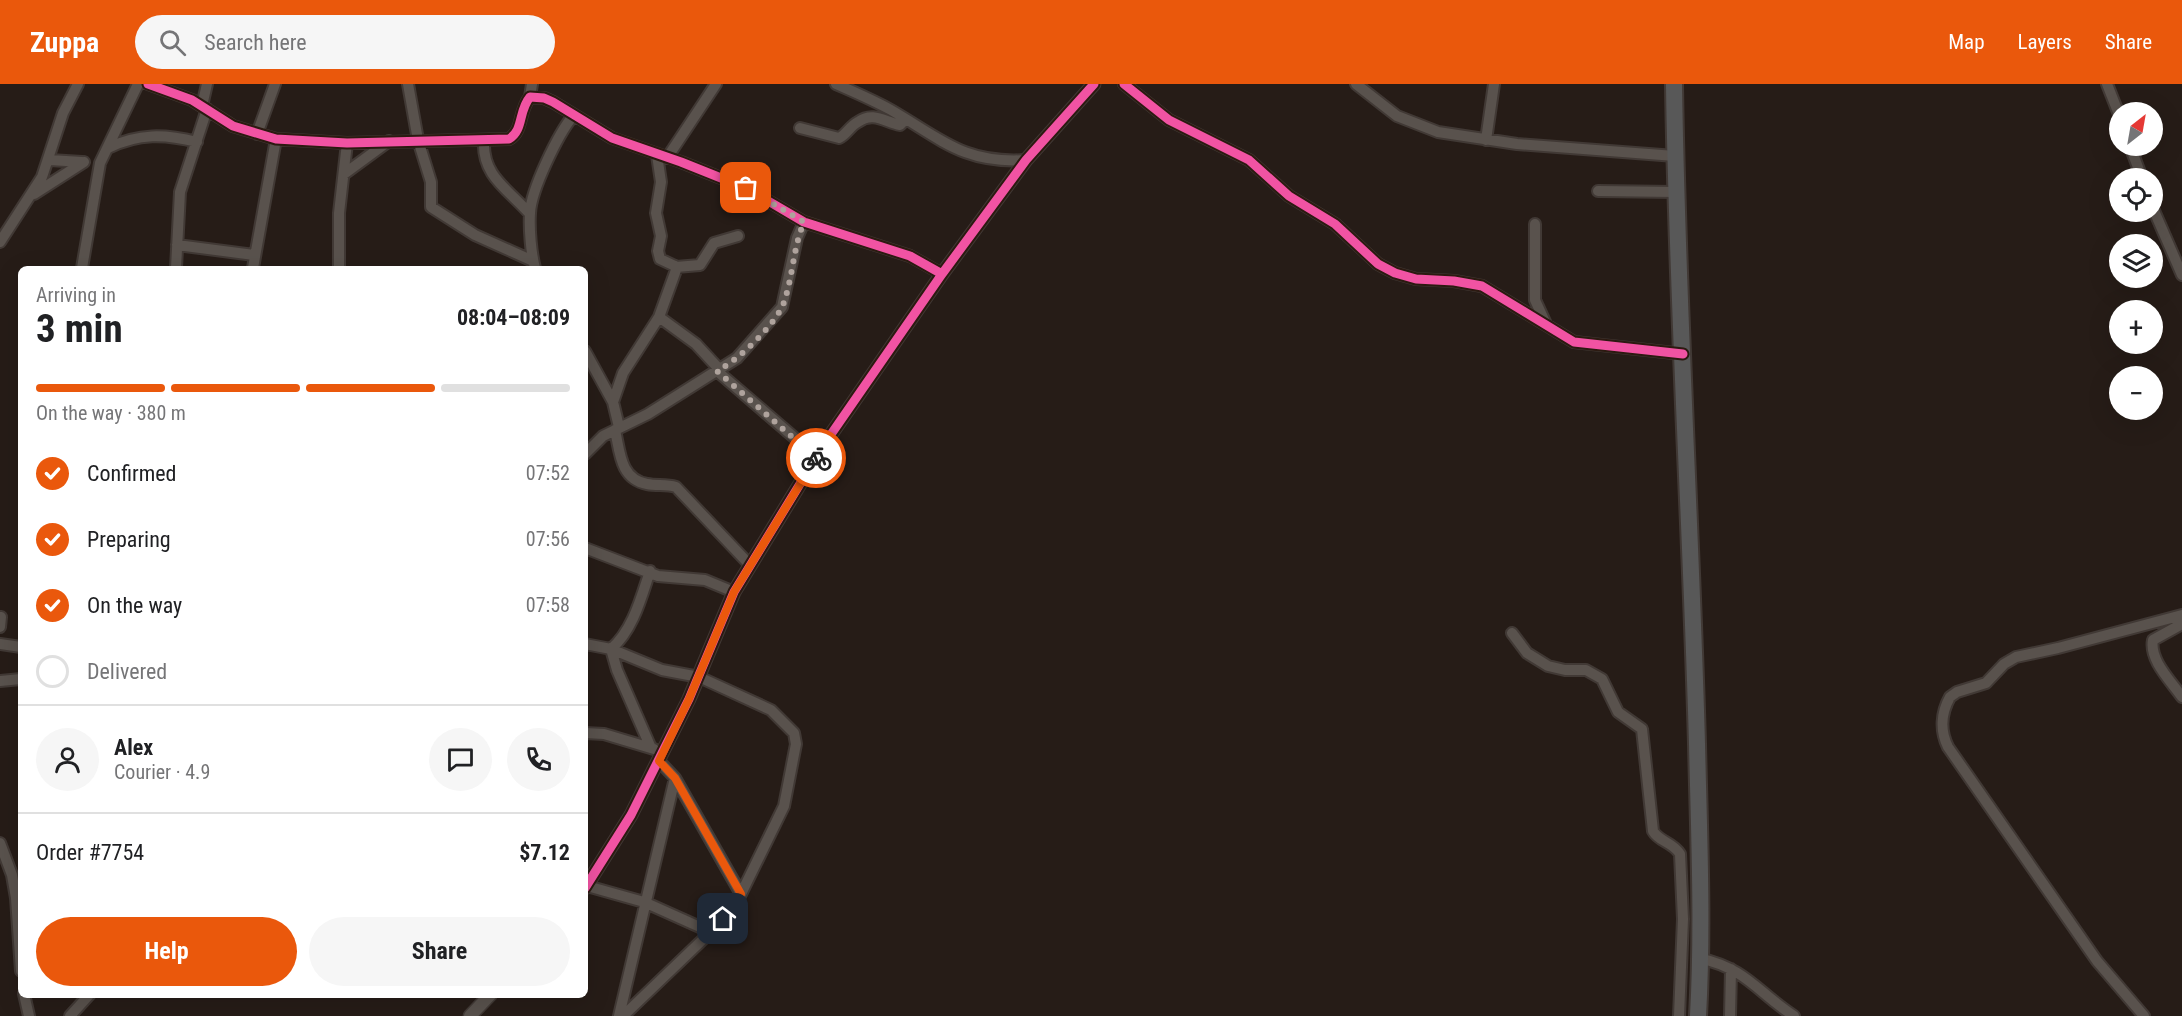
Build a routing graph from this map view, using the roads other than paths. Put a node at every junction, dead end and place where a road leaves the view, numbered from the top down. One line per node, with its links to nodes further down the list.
1 (78, 84): 33 (street)
2 (138, 84): 30 (street)
3 (148, 84): 18 (street)
4 (207, 84): 18 (street)
5 (275, 84): 22 (street)
6 (408, 84): 24 (street)
7 (532, 84): 16 (street)
8 (716, 84): 31 (street)
9 (836, 84): 20 (street)
10 (1094, 84): 34 (street)
11 (1124, 84): 58 (street)
12 (1356, 84): 25 (street)
13 (1494, 84): 25 (street)
14 (1674, 84): 32 (highway)
15 (2108, 84): 17 (street)
16 (530, 98): 19 (street); 27 (street)
17 (2115, 102)
18 (204, 107): 22 (street); 28 (street)
19 (573, 116): 31 (street); 41 (street)
20 (905, 120): 21 (street); 34 (street)
21 (800, 128)
22 (257, 135): 23 (street)
23 (276, 139): 29 (street); 48 (street)
24 (418, 140): 26 (street); 27 (street); 49 (street)
25 (1486, 140): 32 (street)
26 (388, 141): 29 (street); 37 (street)
27 (483, 141): 41 (street)
28 (197, 142): 30 (street); 47 (street)
29 (347, 143): 37 (street)
30 (108, 147): 36 (street)
31 (662, 156): 42 (street); 54 (street)
32 (1675, 156): 39 (highway)
33 (50, 160): 35 (street); 40 (street)
34 (1026, 160): 55 (street)
35 (84, 162): 36 (street); 40 (street)
36 (100, 163): 50 (street)
37 (344, 174): 53 (street)
38 (1598, 191): 39 (street)
39 (1676, 192): 59 (highway)
40 (31, 196): 46 (street)
41 (530, 214): 49 (street)
42 (804, 222): 55 (street); 61 (street)
43 (2159, 222): 56 (street)
44 (1535, 224): 58 (street)
45 (738, 236): 54 (street)
46 (0, 243)
47 (177, 245): 48 (street); 51 (street)
48 (254, 255): 52 (street)
49 (534, 265)
50 (82, 266)
51 (176, 266)
52 (253, 266)
53 (339, 266)
54 (676, 267): 57 (street)
55 (942, 274): 65 (street)
56 (2182, 274)
57 (659, 317): 61 (street); 62 (street)
58 (1548, 327): 59 (street)
59 (1683, 354): 93 (highway)
60 (588, 356): 62 (street)
61 (719, 371): 63 (street); 65 (street)
62 (614, 402): 63 (street)
63 (617, 428): 64 (street); 67 (street)
64 (588, 451)
65 (817, 457): 67 (street)
66 (588, 549): 68 (street)
67 (749, 564): 69 (street)
68 (650, 571): 69 (street); 78 (street)
69 (734, 592): 79 (street)
70 (2182, 615): 107 (street)
71 (1, 617): 73 (street)
72 (2182, 624): 82 (street)
73 (0, 627)
74 (1512, 633): 103 (street)
75 (0, 644): 77 (street)
76 (588, 645): 78 (street)
77 (18, 647)
78 (611, 649): 79 (street); 84 (street)
79 (699, 677): 84 (street); 89 (street)
80 (18, 679): 81 (street)
81 (0, 681)
82 (2182, 697)
83 (588, 733): 84 (street)
84 (657, 754): 85 (street); 87 (street)
85 (675, 778): 89 (street); 90 (street)
86 (0, 843): 91 (street)
87 (588, 884)
88 (588, 888): 90 (street)
89 (741, 894): 92 (street)
90 (644, 902): 92 (street); 101 (street)
91 (18, 927)
92 (711, 932): 102 (street)
93 (1699, 958): 94 (street); 104 (highway)
94 (1731, 969): 105 (street); 106 (street)
95 (25, 998): 98 (street)
96 (86, 998): 99 (street)
97 (487, 998): 100 (street)
98 (29, 1016)
99 (70, 1016)
100 (470, 1016)
101 (619, 1016)
102 (624, 1016)
103 (1678, 1016)
104 (1698, 1016)
105 (1730, 1016)
106 (1794, 1016)
107 (2144, 1016)

